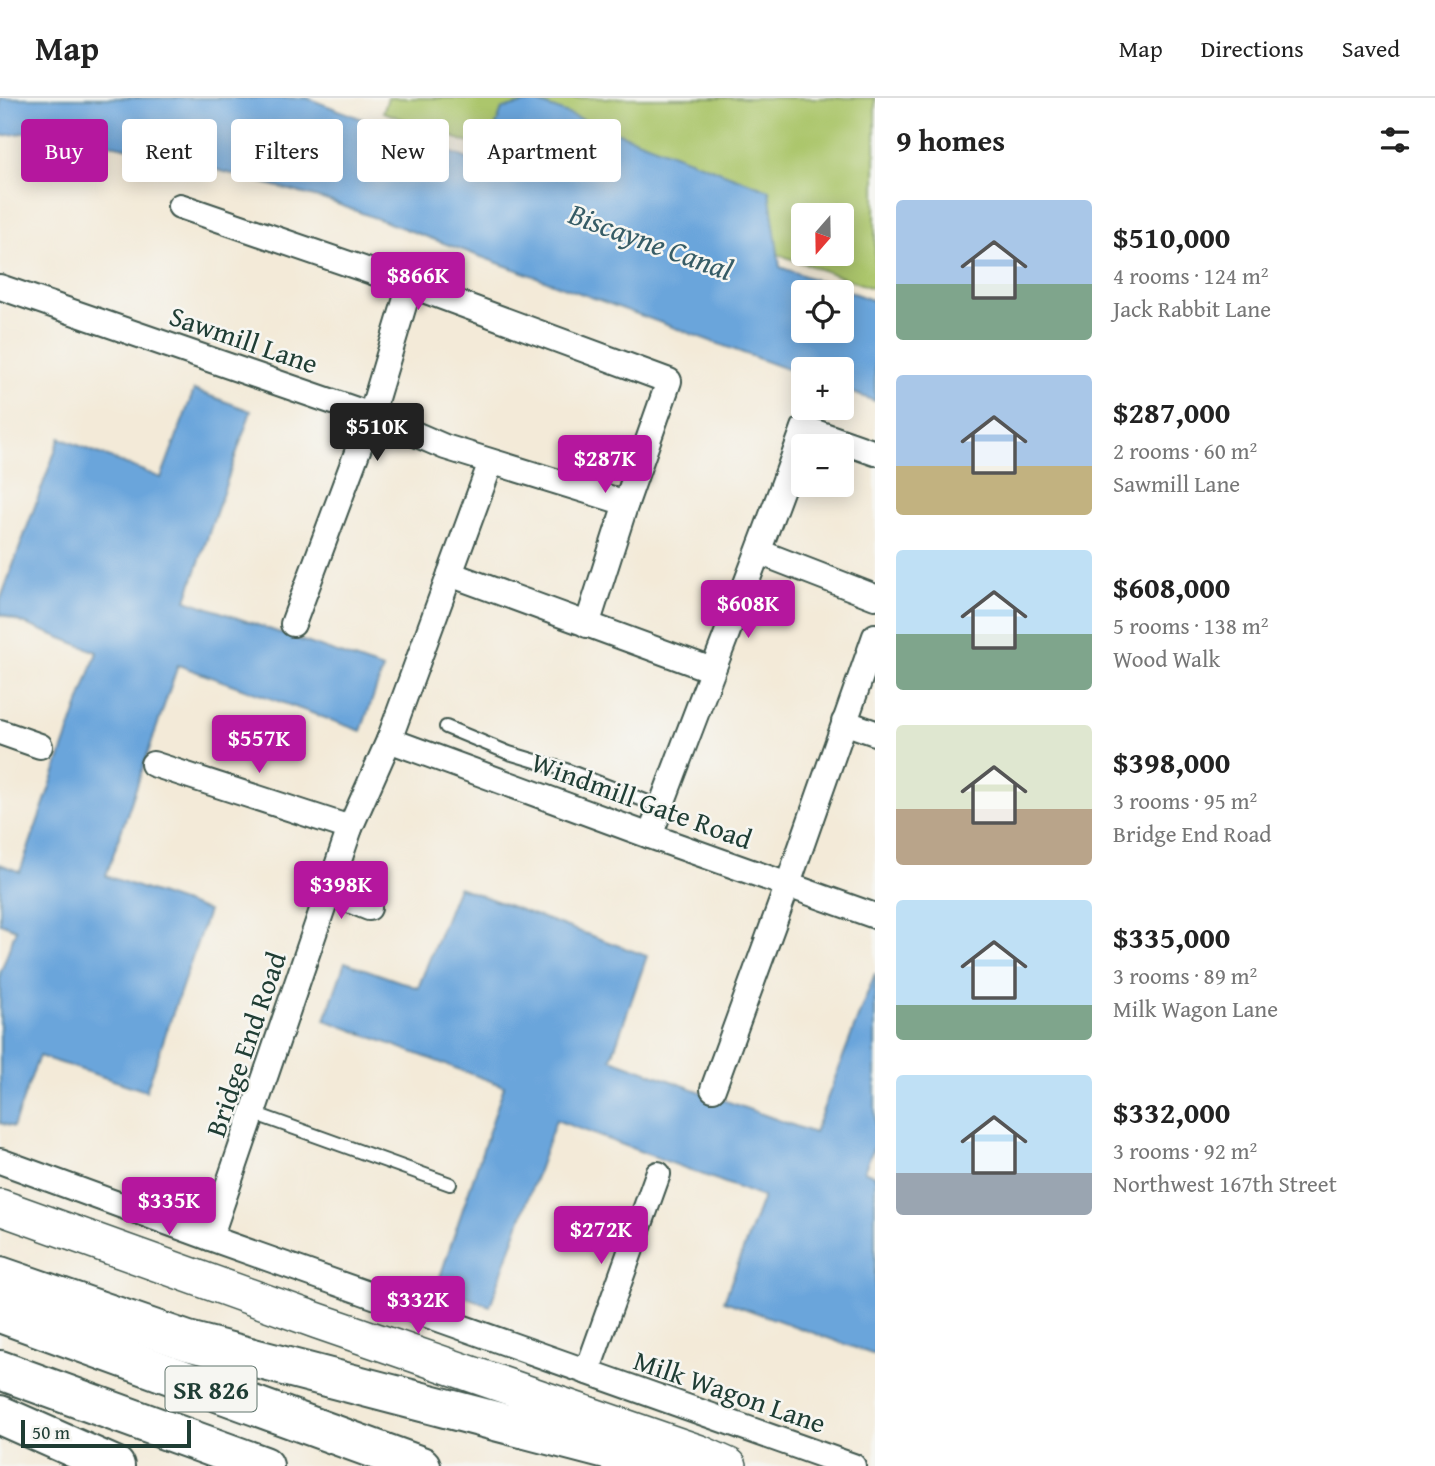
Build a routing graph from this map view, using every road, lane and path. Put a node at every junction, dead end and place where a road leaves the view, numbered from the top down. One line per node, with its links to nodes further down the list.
1 (180, 206): 2 (street)
2 (410, 285): 4 (street); 7 (street)
3 (0, 287): 4 (street, Sawmill Lane)
4 (371, 415): 6 (street, Sawmill Lane); 11 (street)
5 (875, 453): 8 (street)
6 (491, 462): 7 (street, Sawmill Lane); 9 (street, Bridge End Road)
7 (626, 503): 12 (street)
8 (760, 552): 10 (street); 14 (street)
9 (450, 574): 12 (street); 19 (street, Bridge End Road)
10 (875, 597)
11 (293, 624)
12 (587, 625): 14 (street)
13 (875, 636): 15 (street)
14 (712, 670): 22 (street)
15 (844, 722): 18 (street); 25 (street)
16 (446, 727): 22 (lane)
17 (0, 732): 20 (street)
18 (875, 733)
19 (389, 740): 23 (street, Bridge End Road); 24 (street, Windmill Gate Road)
20 (40, 746)
21 (153, 764): 23 (street)
22 (661, 807): 24 (street)
23 (350, 828): 26 (street, Bridge End Road)
24 (650, 836): 25 (street, Windmill Gate Road)
25 (789, 884): 28 (street, Windmill Gate Road); 29 (street)
26 (329, 891): 27 (street); 30 (street, Bridge End Road)
27 (369, 908)
28 (875, 916)
29 (713, 1089)
30 (253, 1113): 33 (lane); 35 (street, Bridge End Road)
31 (0, 1161): 35 (street, Milk Wagon Lane)
32 (658, 1174): 39 (street, Milk Wagon Lane)
33 (450, 1184)
34 (0, 1206): 45 (street)
35 (210, 1238): 39 (street, Milk Wagon Lane)
36 (0, 1276): 44 (highway)
37 (0, 1313): 43 (highway, SR 826)
38 (0, 1370): 42 (highway, SR 826)
39 (587, 1372): 46 (street, Milk Wagon Lane)
40 (0, 1415): 41 (highway)
41 (115, 1466)
42 (264, 1466)
43 (421, 1466)
44 (668, 1466)
45 (729, 1466)
46 (853, 1466)

